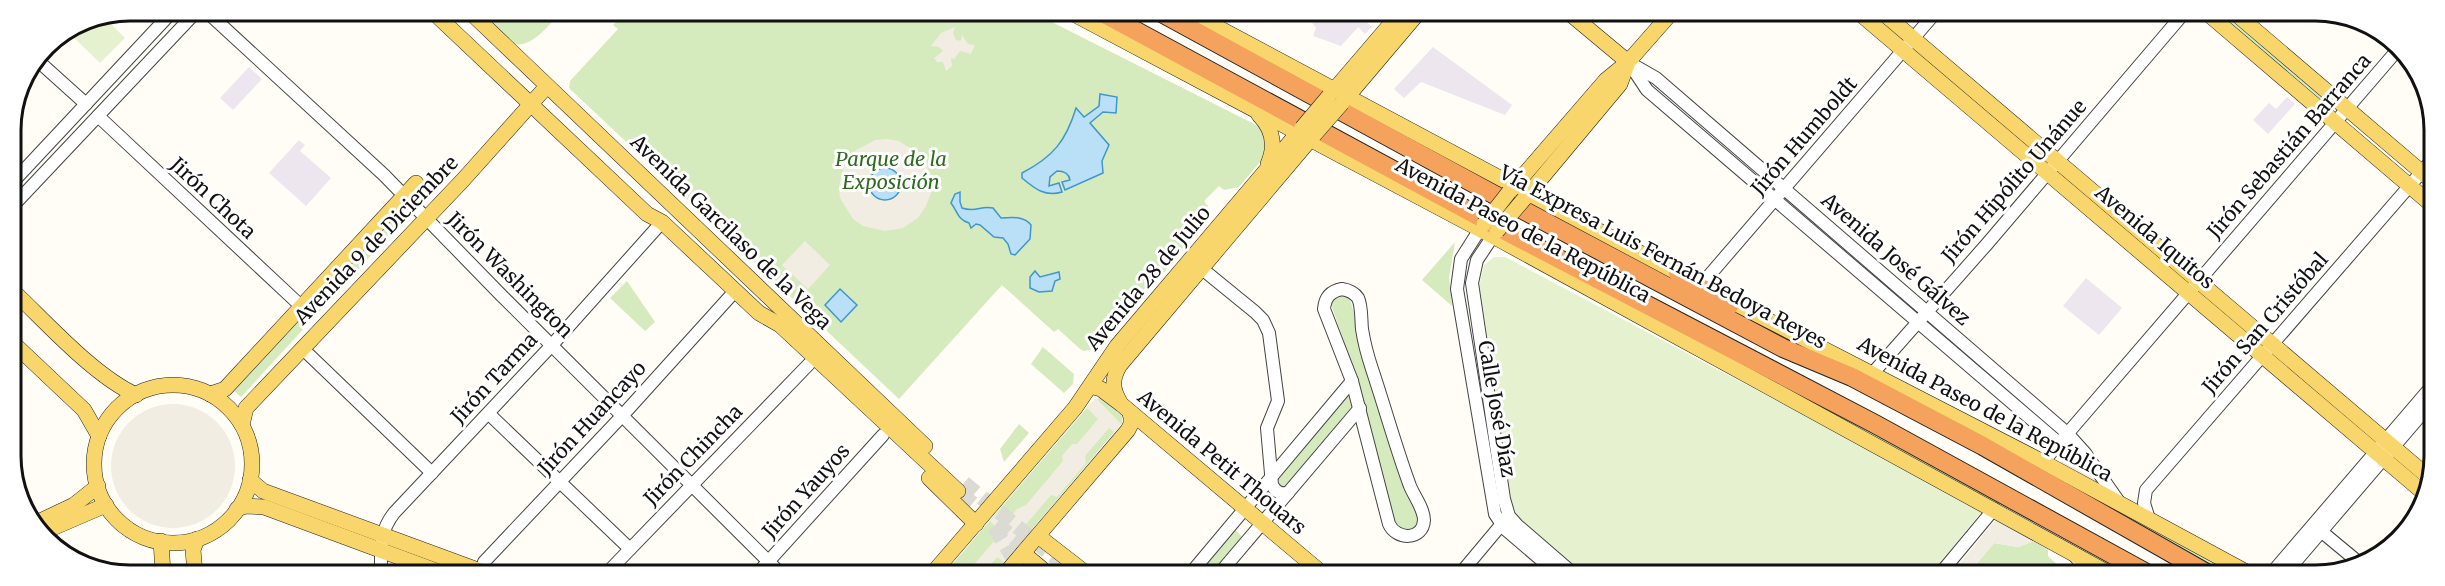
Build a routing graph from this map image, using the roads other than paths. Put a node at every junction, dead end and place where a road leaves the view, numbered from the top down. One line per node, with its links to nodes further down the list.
1 (163, 21): 27 (street)
2 (187, 21): 30 (street)
3 (217, 21): 42 (street, Jirón Washington)
4 (445, 21): 25 (main road, Avenida Garcilaso de la Vega)
5 (457, 21): 25 (main road, Avenida Garcilaso de la Vega)
6 (477, 21): 25 (main road, Avenida Garcilaso de la Vega)
7 (1087, 21): 29 (main road, Avenida Paseo de la República)
8 (1118, 21): 67 (highway)
9 (1176, 21): 66 (highway, Vía Expresa Luis Fernán Bedoya Reyes)
10 (1206, 21): 26 (main road, Avenida Paseo de la República)
11 (1394, 21): 26 (main road, Avenida 28 de Julio)
12 (1410, 21): 26 (main road, Avenida 28 de Julio)
13 (1579, 21): 23 (main road, Avenida José Gálvez)
14 (1664, 21): 23 (main road)
15 (1872, 21): 21 (main road, Avenida Iquitos)
16 (1889, 21): 21 (main road, Avenida Iquitos)
17 (1929, 21): 21 (street, Jirón Humboldt)
18 (2177, 21): 33 (street, Jirón Hipólito Unánue)
19 (2216, 21): 31 (main road)
20 (2244, 21): 28 (main road)
21 (1909, 45): 33 (main road, Avenida Iquitos); 41 (street, Jirón Humboldt)
22 (2393, 55): 28 (street, Jirón Sebastián Barranca)
23 (1628, 63): 40 (main road); 41 (street, Avenida José Gálvez); 44 (main road)
24 (42, 65): 27 (street)
25 (539, 96): 46 (main road, Avenida 9 de Diciembre); 47 (main road, Avenida Garcilaso de la Vega); 57 (main road, Avenida Garcilaso de la Vega)
26 (1338, 97): 32 (main road, Avenida 28 de Julio, bridge); 40 (main road, Avenida Paseo de la República)
27 (86, 104): 35 (street)
28 (2347, 109): 31 (street, Jirón Sebastián Barranca); 36 (main road)
29 (1257, 113): 32 (main road, Avenida Paseo de la República); 34 (main road)
30 (98, 116): 43 (street); 56 (street, Jirón Chota)
31 (2335, 122): 39 (main road); 53 (street, Jirón Sebastián Barranca)
32 (1306, 134): 34 (main road, Avenida 28 de Julio); 48 (main road, Avenida Paseo de la República); 50 (main road, Avenida 28 de Julio)
33 (2052, 167): 53 (main road, Avenida Iquitos); 58 (street, Jirón Hipólito Unánue)
34 (1264, 172): 69 (main road, Avenida 28 de Julio)
35 (21, 173)
36 (2424, 173)
37 (2424, 178): 39 (street, Jirón San Cristóbal)
38 (416, 183): 42 (main road, Avenida 9 de Diciembre)
39 (2410, 185): 45 (main road); 63 (street, Jirón San Cristóbal)
40 (1511, 189): 44 (main road, Avenida Paseo de la República); 48 (main road, bridge)
41 (1780, 194): 52 (street, Jirón Humboldt); 58 (street, Avenida José Gálvez); 59 (street, Avenida José Gálvez)
42 (405, 196): 46 (street, Jirón Washington); 56 (main road, Avenida 9 de Diciembre)
43 (21, 197)
44 (1526, 197): 48 (main road, bridge); 51 (main road, Avenida Paseo de la República)
45 (2424, 198)
46 (425, 219): 60 (street, Jirón Washington); 61 (main road, Avenida 9 de Diciembre)
47 (662, 222): 54 (main road, Avenida Garcilaso de la Vega); 60 (street, Jirón Tarma)
48 (1488, 230): 49 (main road, Avenida Paseo de la República); 101 (street, Calle José Díaz)
49 (1537, 260): 67 (highway); 98 (main road, Avenida Paseo de la República)
50 (1201, 268): 73 (main road, Avenida 28 de Julio); 87 (street)
51 (1678, 273): 52 (main road, Avenida Paseo de la República); 66 (highway)
52 (1701, 285): 65 (main road, Avenida Paseo de la República)
53 (2193, 287): 63 (main road, Avenida Iquitos); 79 (street, Jirón Sebastián Barranca)
54 (735, 291): 57 (main road, Avenida Garcilaso de la Vega); 77 (street, Jirón Huancayo)
55 (21, 298): 71 (main road)
56 (302, 307): 70 (main road, Avenida 9 de Diciembre)
57 (759, 313): 64 (main road, Avenida Garcilaso de la Vega)
58 (1926, 313): 59 (street, Jirón Hipólito Unánue); 79 (street, Avenida José Gálvez)
59 (1917, 323): 65 (street, Jirón Hipólito Unánue); 82 (street, Avenida José Gálvez)
60 (552, 345): 76 (street, Jirón Tarma); 77 (street, Jirón Washington)
61 (302, 348): 78 (main road, Avenida 9 de Diciembre); 85 (street)
62 (21, 350): 81 (main road)
63 (2267, 350): 83 (main road, Avenida Iquitos); 99 (street, Jirón San Cristóbal)
64 (809, 364): 80 (main road, Avenida Garcilaso de la Vega); 90 (street, Jirón Chincha)
65 (1872, 374): 84 (main road, Avenida Paseo de la República)
66 (1852, 377): 140 (highway, Vía Expresa Luis Fernán Bedoya Reyes)
67 (1792, 380): 139 (highway)
68 (1352, 381): 74 (street); 74 (street); 87 (street)
69 (1091, 386): 73 (main road, Avenida Petit Thouars); 103 (main road, Avenida 28 de Julio)
70 (210, 393): 71 (main road); 78 (main road)
71 (136, 395): 81 (main road)
72 (2424, 397): 83 (street)
73 (1125, 408): 97 (main road, Avenida Petit Thouars); 107 (main road)
74 (1360, 408): 93 (street)
75 (2424, 410): 83 (street)
76 (489, 414): 85 (street, Jirón Tarma); 89 (street)
77 (622, 416): 89 (street, Jirón Huancayo); 90 (street, Jirón Washington)
78 (242, 426): 88 (main road)
79 (2067, 433): 82 (street, Jirón Sebastián Barranca); 94 (street, Avenida José Gálvez)
80 (884, 435): 103 (main road, Avenida Garcilaso de la Vega); 116 (street, Jirón Yauyos)
81 (99, 436): 91 (main road)
82 (2059, 443): 84 (street, Jirón Sebastián Barranca)
83 (2385, 450): 86 (main road, Avenida Iquitos); 92 (main road, Avenida Iquitos); 105 (street)
84 (2043, 462): 94 (main road, Avenida Paseo de la República)
85 (432, 473): 110 (street, Jirón Tarma)
86 (2422, 474)
87 (1272, 478): 93 (street); 97 (street)
88 (250, 480): 96 (main road); 110 (main road)
89 (559, 481): 112 (street); 122 (street, Jirón Huancayo)
90 (691, 485): 112 (street, Jirón Chincha); 116 (street, Jirón Washington)
91 (98, 486): 95 (main road); 100 (main road)
92 (2419, 487)
93 (1288, 492): 102 (street)
94 (2120, 504): 99 (main road, Avenida Paseo de la República)
95 (106, 505): 106 (main road); 109 (main road)
96 (237, 509): 108 (main road); 110 (main road)
97 (1245, 509): 102 (main road, Avenida Petit Thouars); 104 (street)
98 (1994, 509): 113 (main road, Avenida Paseo de la República); 136 (street)
99 (2149, 519): 141 (main road, Avenida Paseo de la República)
100 (42, 520)
101 (1505, 520): 133 (street); 134 (street); 135 (street)
102 (1263, 523): 111 (street); 132 (main road, Avenida Petit Thouars)
103 (976, 524): 126 (main road, Avenida 28 de Julio)
104 (1228, 528): 111 (street); 130 (street)
105 (2317, 528): 115 (street); 142 (street); 143 (street)
106 (49, 529)
107 (1038, 536): 114 (main road); 129 (main road)
108 (197, 539): 109 (main road); 118 (main road)
109 (161, 542): 117 (main road)
110 (381, 543): 119 (street); 120 (main road); 121 (main road)
111 (1245, 543): 131 (street)
112 (630, 549): 123 (street, Jirón Chincha)
113 (2070, 551): 137 (street); 138 (main road, Avenida Paseo de la República)
114 (1023, 553): 127 (main road); 128 (main road)
115 (2353, 558)
116 (769, 562): 124 (street, Jirón Yauyos); 125 (street, Jirón Washington)
117 (162, 565)
118 (194, 565)
119 (381, 565)
120 (426, 565)
121 (456, 565)
122 (484, 565)
123 (615, 565)
124 (766, 565)
125 (772, 565)
126 (940, 565)
127 (1013, 565)
128 (1048, 565)
129 (1057, 565)
130 (1197, 565)
131 (1227, 565)
132 (1312, 565)
133 (1468, 565)
134 (1549, 565)
135 (1564, 565)
136 (1947, 565)
137 (2082, 565)
138 (2094, 565)
139 (2132, 565)
140 (2192, 565)
141 (2234, 565)
142 (2280, 565)
143 (2291, 565)

